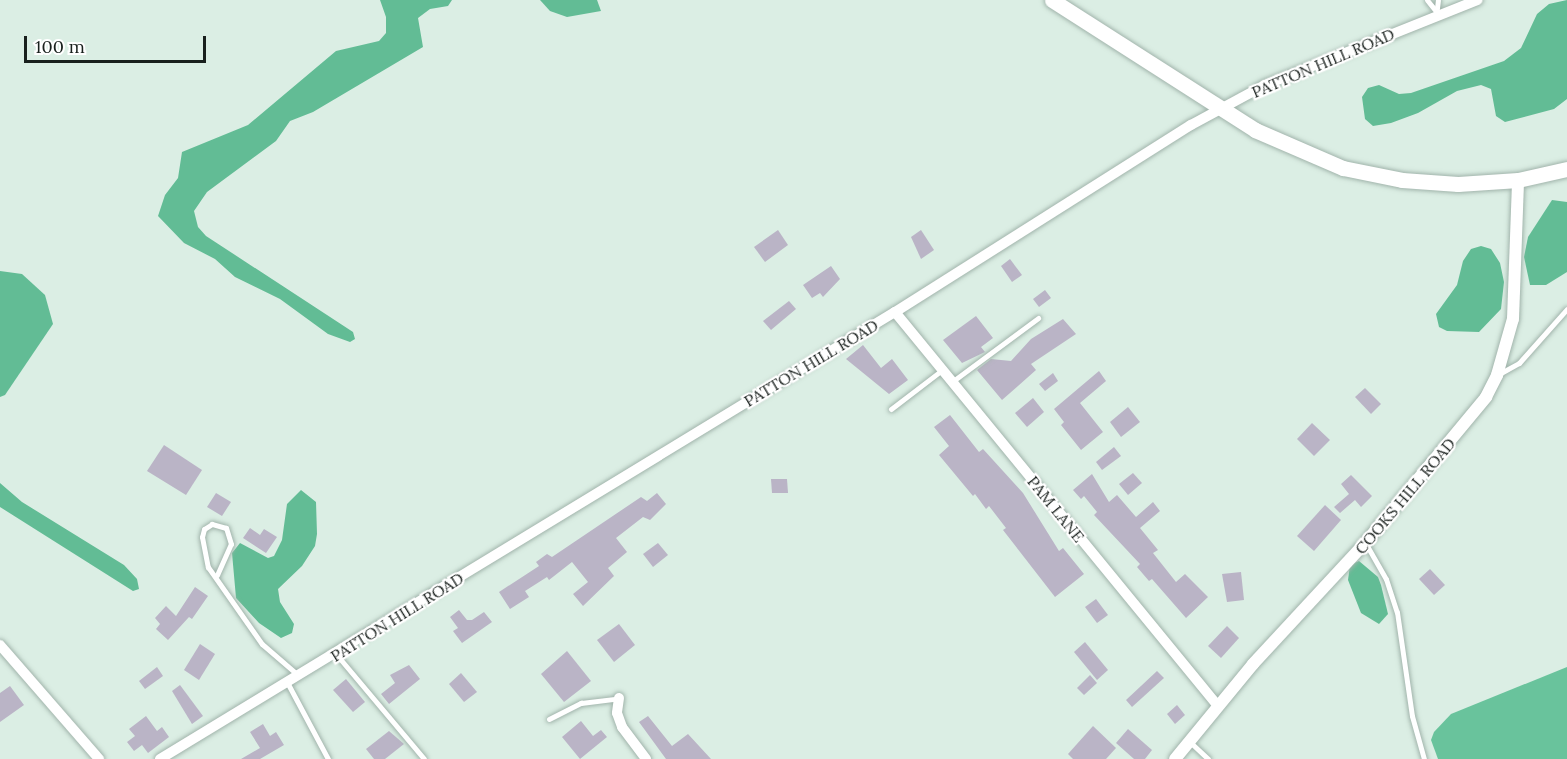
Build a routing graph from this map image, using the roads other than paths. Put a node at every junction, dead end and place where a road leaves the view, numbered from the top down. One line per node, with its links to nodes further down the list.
1 (1052, 0): 6 (main road)
2 (1426, 0): 5 (lane)
3 (1438, 0): 5 (lane)
4 (1478, 0): 5 (street, PATTON HILL ROAD)
5 (1436, 14): 6 (street, PATTON HILL ROAD)
6 (1223, 110): 8 (main road); 10 (street, PATTON HILL ROAD)
7 (1567, 169): 8 (main road)
8 (1518, 180): 13 (street, COOKS HILL ROAD)
9 (1567, 309): 13 (lane)
10 (896, 312): 12 (street, PAM LANE); 19 (street, PATTON HILL ROAD)
11 (1038, 318): 14 (lane)
12 (942, 370): 14 (street, PAM LANE); 15 (lane)
13 (1497, 375): 16 (street, COOKS HILL ROAD)
14 (951, 382): 23 (street, PAM LANE)
15 (891, 409)
16 (1365, 543): 23 (street, COOKS HILL ROAD); 33 (lane)
17 (217, 575): 17 (lane); 20 (lane)
18 (0, 645): 26 (street)
19 (336, 654): 20 (street, PATTON HILL ROAD); 29 (lane)
20 (299, 676): 21 (street, PATTON HILL ROAD)
21 (288, 684): 27 (street, PATTON HILL ROAD); 28 (lane)
22 (619, 698): 24 (lane); 30 (street)
23 (1218, 706): 25 (street, COOKS HILL ROAD)
24 (549, 719)
25 (1190, 742): 31 (street, COOKS HILL ROAD); 32 (lane)
26 (99, 759)
27 (160, 759)
28 (328, 759)
29 (424, 759)
30 (646, 759)
31 (1175, 759)
32 (1208, 759)
33 (1424, 759)

